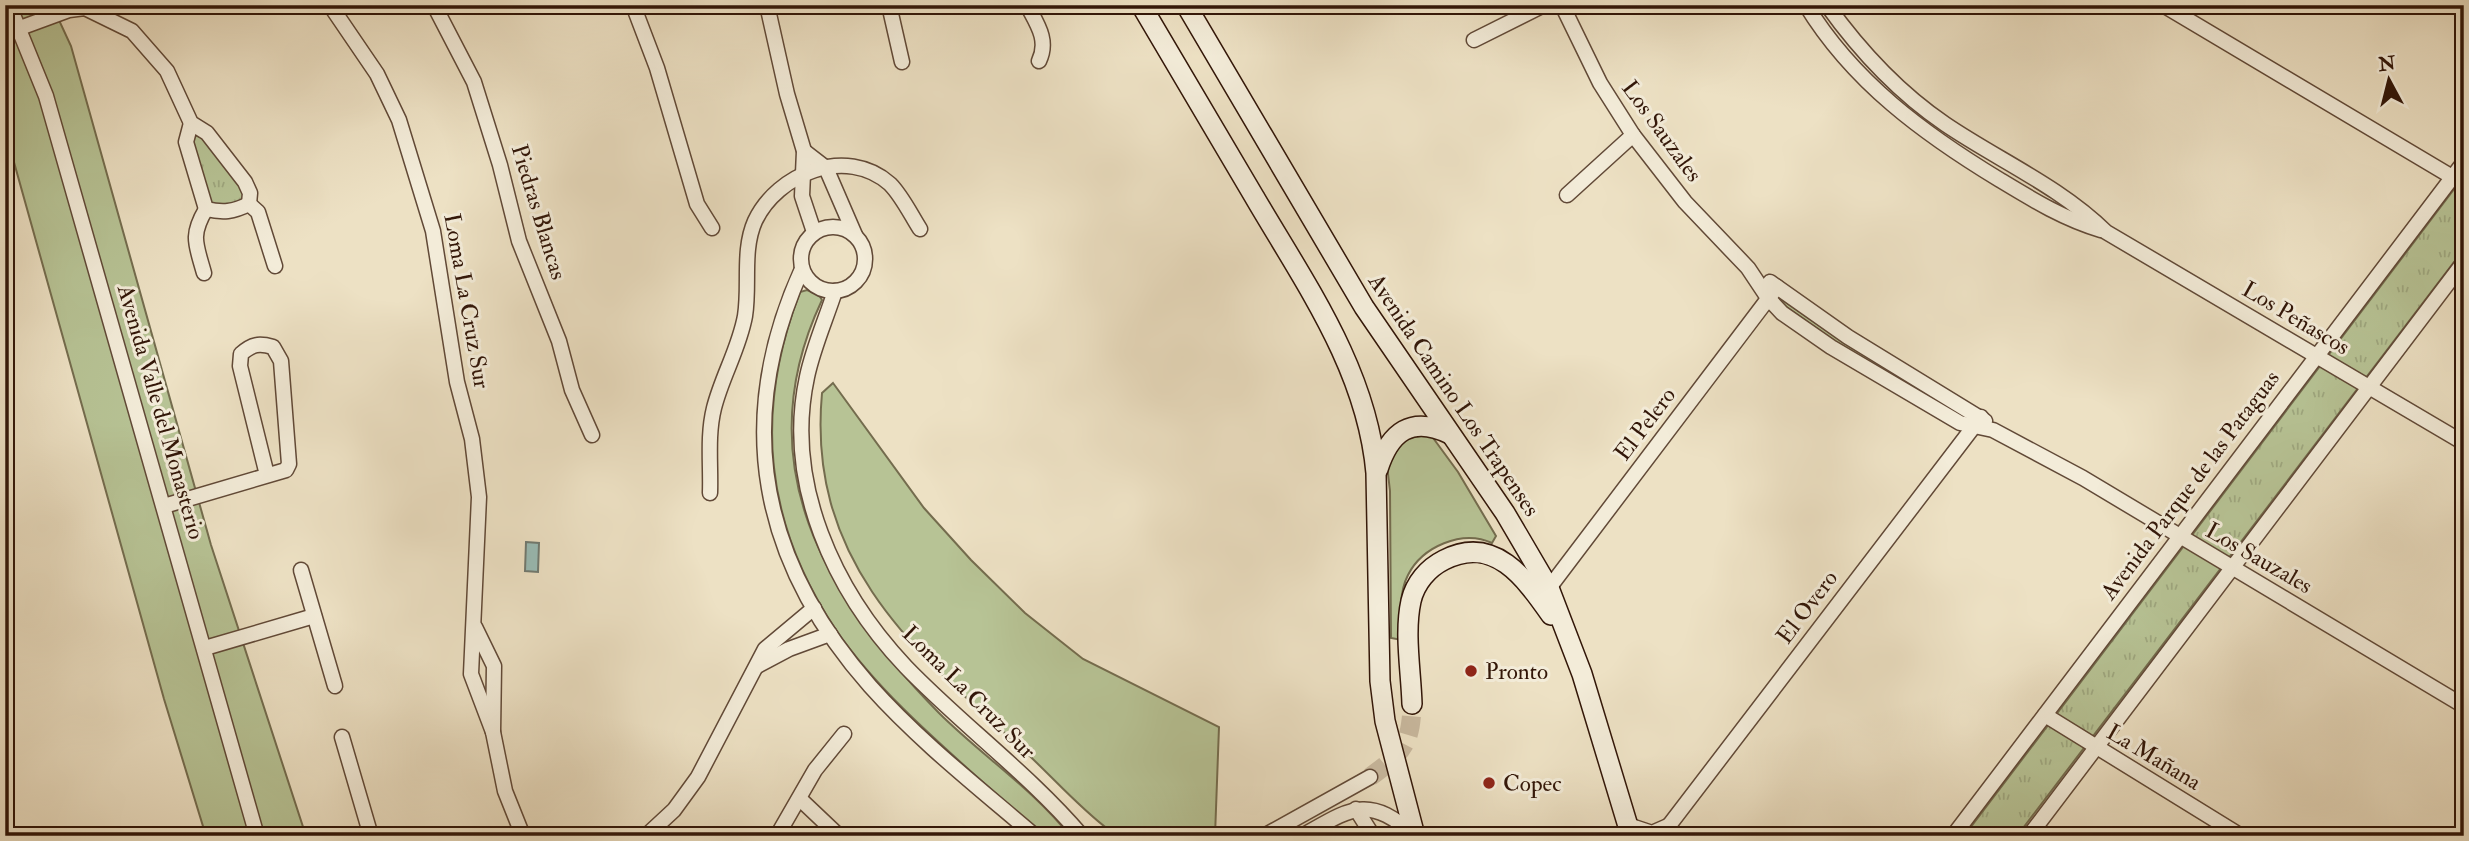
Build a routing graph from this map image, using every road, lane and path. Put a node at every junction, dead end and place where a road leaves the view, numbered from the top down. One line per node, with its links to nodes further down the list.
1 (9, 5): 15 (street, Avenida Valle del Monasterio)
2 (330, 5): 56 (street, Loma La Cruz Sur)
3 (434, 5): 44 (street, Piedras Blancas)
4 (633, 5): 29 (street)
5 (766, 5): 21 (street)
6 (889, 5): 18 (street)
7 (1027, 5): 17 (street)
8 (1141, 5): 46 (main road)
9 (1185, 5): 43 (main road, Avenida Camino Los Trapenses)
10 (1544, 5): 16 (street)
11 (1562, 5): 20 (street, Los Sauzales)
12 (1806, 5): 32 (street, Los Peñascos)
13 (1827, 5): 32 (street, Los Peñascos)
14 (2163, 5): 25 (street)
15 (20, 27): 19 (street); 49 (street, Avenida Valle del Monasterio)
16 (1474, 40)
17 (1039, 61)
18 (902, 62)
19 (191, 123): 27 (street); 28 (street)
20 (1633, 135): 26 (street); 39 (street, Los Sauzales)
21 (804, 151): 23 (street); 24 (street)
22 (2464, 162): 25 (street, Avenida Parque de las Pataguas)
23 (826, 168): 24 (street); 30 (street); 33 (street)
24 (801, 173): 31 (street); 48 (street)
25 (2458, 181): 40 (street, Avenida Parque de las Pataguas)
26 (1567, 195)
27 (249, 204): 28 (street); 35 (street)
28 (206, 209): 37 (street)
29 (712, 228)
30 (920, 229)
31 (814, 232): 33 (street); 36 (street)
32 (2105, 232): 40 (street, Los Peñascos)
33 (855, 235): 38 (street)
34 (2464, 262): 41 (street)
35 (275, 266)
36 (802, 269): 38 (street); 54 (street)
37 (204, 273)
38 (835, 291): 74 (street, Loma La Cruz Sur)
39 (1772, 292): 42 (street, Los Sauzales); 53 (street, El Pelero)
40 (2316, 357): 41 (street, Los Peñascos); 50 (street, Avenida Parque de las Pataguas)
41 (2368, 388): 45 (street, Los Peñascos); 51 (street)
42 (1977, 421): 50 (street, Los Sauzales); 73 (street, El Overo)
43 (1450, 434): 46 (main road); 53 (main road, Avenida Camino Los Trapenses)
44 (592, 435)
45 (2464, 443)
46 (1376, 473): 85 (main road)
47 (267, 475): 47 (street); 49 (street)
48 (710, 493)
49 (164, 506): 58 (street, Avenida Valle del Monasterio)
50 (2179, 538): 51 (street, Los Sauzales); 64 (street, Avenida Parque de las Pataguas)
51 (2232, 568): 63 (street, Los Sauzales); 68 (street)
52 (301, 570): 55 (street)
53 (1549, 588): 59 (main road, Avenida Camino Los Trapenses)
54 (814, 608): 57 (street); 60 (street)
55 (314, 616): 58 (street); 61 (street)
56 (475, 627): 65 (street, Loma La Cruz Sur); 65 (street, Loma La Cruz Sur)
57 (830, 634): 60 (street); 81 (street)
58 (205, 648): 75 (street, Avenida Valle del Monasterio)
59 (1574, 650): 62 (main road); 72 (main road, Avenida Camino Los Trapenses)
60 (757, 666): 78 (street)
61 (335, 686)
62 (1412, 704)
63 (2464, 706)
64 (2045, 715): 68 (street, La Mañana); 86 (street, Avenida Parque de las Pataguas)
65 (493, 732): 77 (street, Loma La Cruz Sur)
66 (844, 734): 70 (street)
67 (342, 737): 76 (street)
68 (2095, 748): 87 (street); 88 (street, La Mañana)
69 (1370, 777): 82 (street)
70 (800, 799): 79 (street); 80 (street)
71 (1356, 808): 83 (street); 84 (street); 85 (street)
72 (1629, 830): 73 (street, El Overo)
73 (1665, 831)
74 (1082, 835)
75 (257, 836)
76 (371, 836)
77 (523, 836)
78 (646, 836)
79 (777, 836)
80 (839, 836)
81 (1035, 836)
82 (1264, 836)
83 (1302, 836)
84 (1373, 836)
85 (1415, 836)
86 (1953, 836)
87 (2029, 836)
88 (2241, 836)

